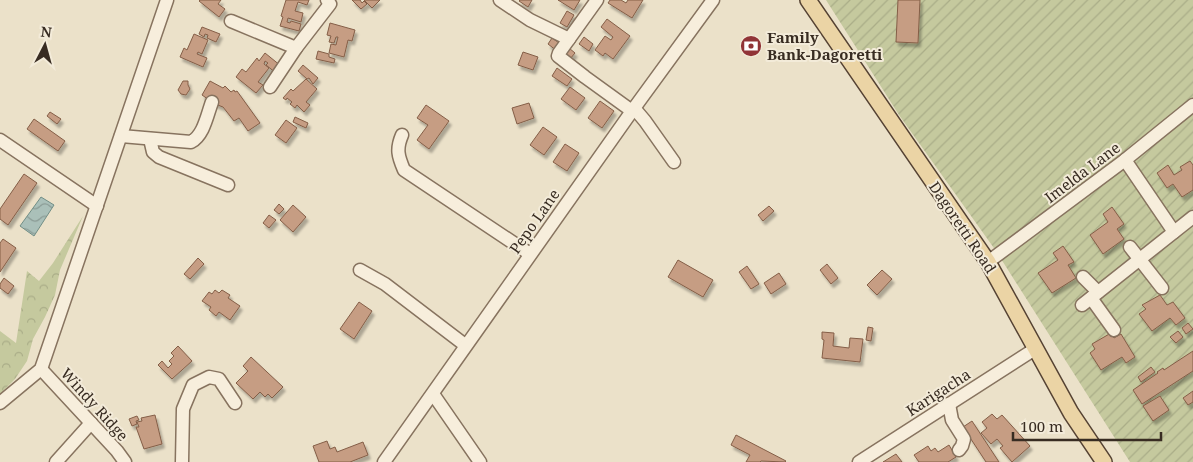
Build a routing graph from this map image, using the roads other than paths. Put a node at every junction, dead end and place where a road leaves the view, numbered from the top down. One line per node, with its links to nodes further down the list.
1 (167, 0): 15 (street)
2 (327, 0): 9 (street)
3 (500, 0): 8 (street)
4 (597, 0): 8 (street)
5 (713, 0): 13 (street, Pepo Lane)
6 (808, 0): 27 (main road, Dagoretti Road)
7 (231, 21): 9 (street)
8 (569, 39): 13 (street)
9 (296, 48): 10 (street)
10 (270, 87)
11 (212, 102): 16 (street)
12 (1193, 105): 18 (street, Imelda Lane)
13 (633, 109): 19 (street); 25 (street, Pepo Lane)
14 (402, 135): 25 (street)
15 (121, 136): 16 (street); 21 (street)
16 (150, 139): 20 (street)
17 (0, 140): 21 (street)
18 (1125, 160): 23 (street); 27 (street, Imelda Lane)
19 (674, 162)
20 (228, 185)
21 (97, 206): 35 (street)
22 (1190, 224): 23 (street)
23 (1174, 232): 26 (street)
24 (1130, 247): 26 (street)
25 (530, 254): 33 (street, Pepo Lane)
26 (1139, 258): 30 (street); 31 (street)
27 (988, 262): 34 (main road, Dagoretti Road)
28 (360, 270): 33 (street)
29 (1083, 277): 31 (street)
30 (1162, 288)
31 (1090, 298): 32 (street)
32 (1114, 330)
33 (465, 345): 36 (street, Pepo Lane)
34 (1035, 349): 39 (street, Karigacha); 48 (main road, Dagoretti Road)
35 (41, 369): 37 (street); 40 (street, Windy Ridge)
36 (433, 394): 45 (street, Pepo Lane); 46 (street)
37 (0, 403)
38 (235, 403): 44 (street)
39 (949, 404): 41 (street); 47 (street, Karigacha)
40 (91, 423): 42 (street); 43 (street, Windy Ridge)
41 (959, 450)
42 (56, 462)
43 (125, 462)
44 (182, 462)
45 (384, 462)
46 (480, 462)
47 (859, 462)
48 (1104, 462)

